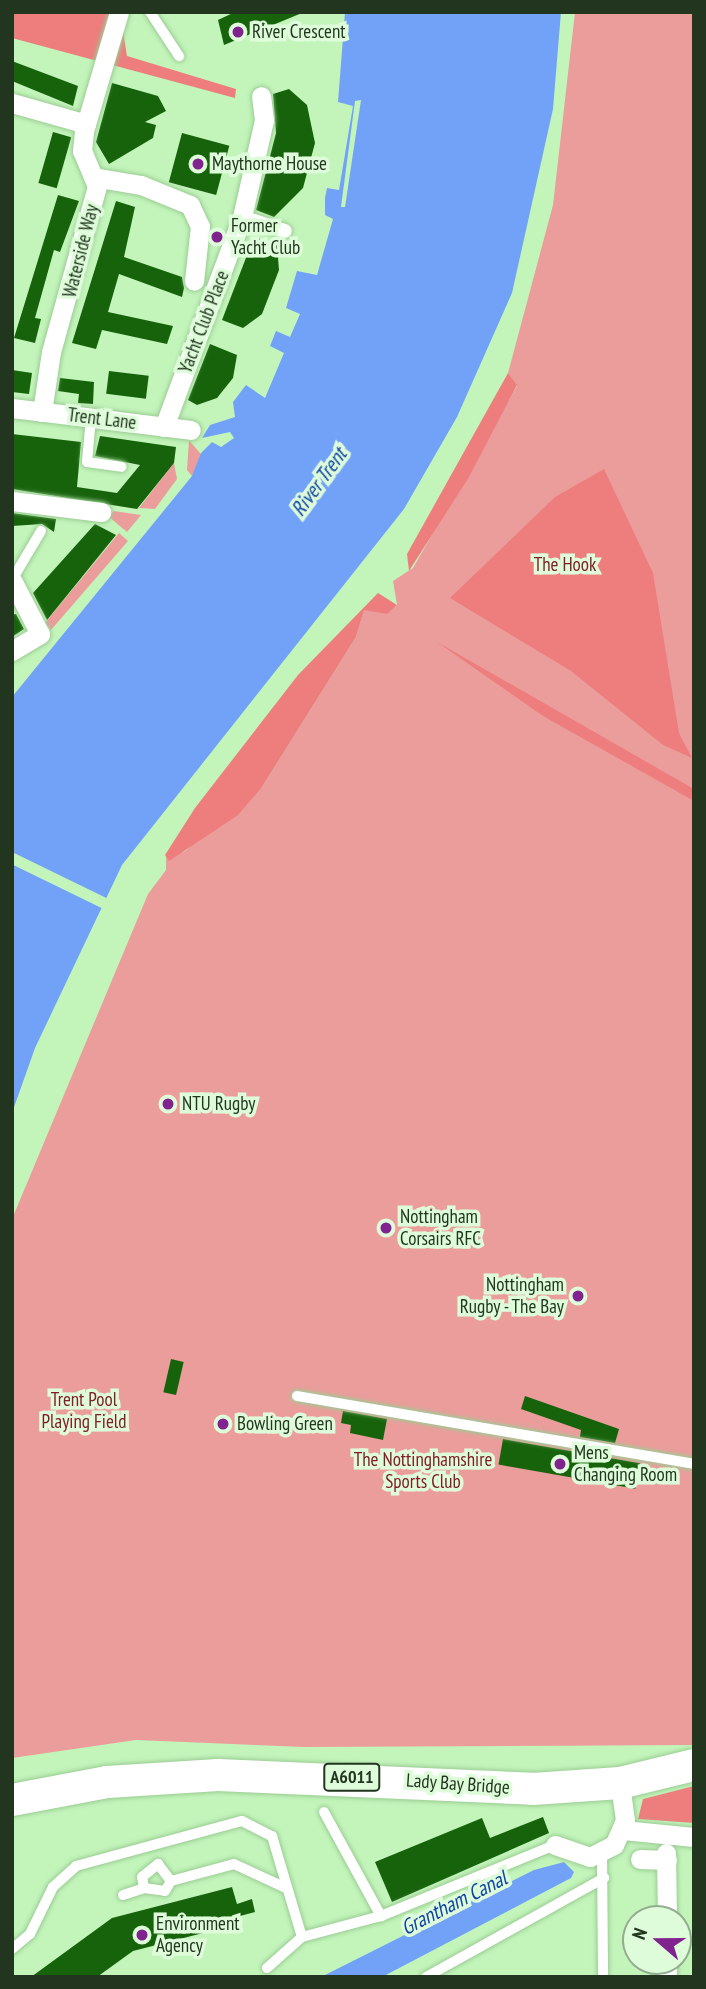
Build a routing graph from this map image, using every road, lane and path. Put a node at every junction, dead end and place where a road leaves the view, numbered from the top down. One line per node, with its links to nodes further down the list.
1 (119, 12): 6 (street, Waterside Way)
2 (150, 12): 3 (lane)
3 (179, 56)
4 (261, 96): 8 (street, Yacht Club Place)
5 (12, 103): 6 (street)
6 (86, 124): 7 (street, Waterside Way)
7 (93, 177): 10 (street); 13 (street, Waterside Way)
8 (242, 217): 9 (street); 15 (street, Yacht Club Place)
9 (285, 231)
10 (194, 281)
11 (105, 400): 14 (street)
12 (12, 408): 13 (street, Trent Lane)
13 (42, 412): 14 (street, Trent Lane)
14 (97, 419): 15 (street, Trent Lane); 17 (lane)
15 (164, 427): 16 (street, Trent Lane)
16 (191, 430)
17 (122, 467)
18 (12, 501): 19 (street)
19 (101, 512)
20 (41, 531): 21 (lane)
21 (12, 580): 22 (street)
22 (12, 651)
23 (297, 1396): 24 (lane)
24 (694, 1464)
25 (694, 1765): 26 (highway, Lady Bay Bridge / A6011)
26 (620, 1783): 27 (highway, Lady Bay Bridge / A6011); 29 (street)
27 (20, 1799)
28 (324, 1812): 40 (lane)
29 (623, 1830): 30 (street); 32 (street)
30 (694, 1838)
31 (555, 1845): 32 (street); 40 (lane)
32 (602, 1853): 34 (lane)
33 (640, 1859): 39 (street)
34 (604, 1878): 44 (lane); 45 (lane)
35 (171, 1881): 36 (lane); 36 (lane); 37 (lane)
36 (144, 1888): 38 (lane)
37 (286, 1888): 41 (lane); 42 (lane)
38 (124, 1895)
39 (667, 1905)
40 (381, 1916): 41 (lane)
41 (302, 1937): 43 (lane)
42 (12, 1949)
43 (267, 1968)
44 (426, 1977)
45 (603, 1977)

